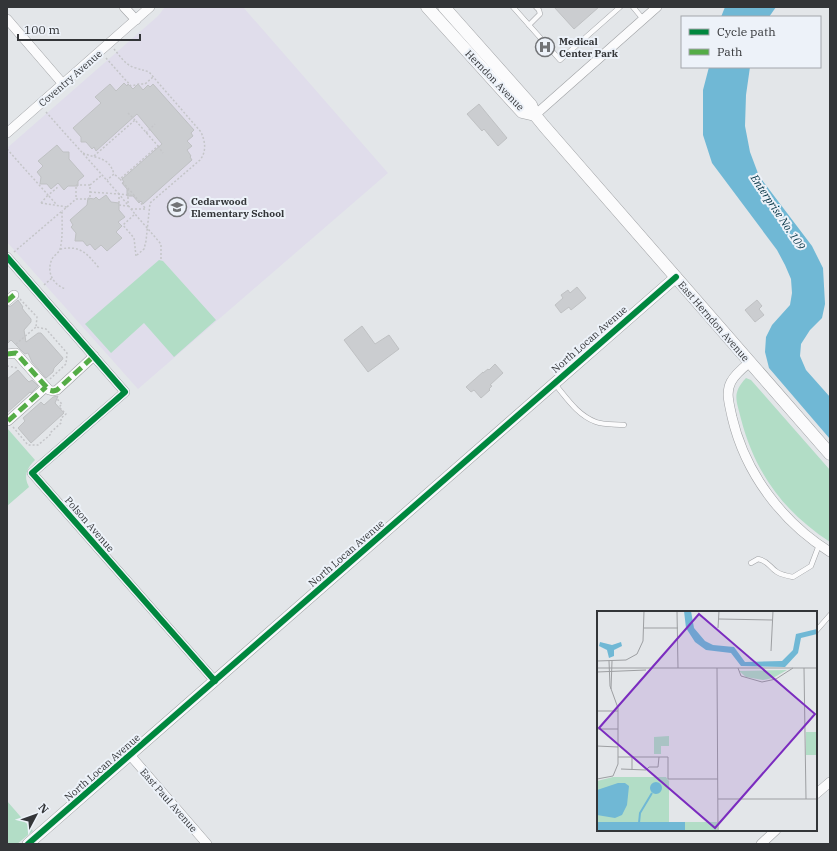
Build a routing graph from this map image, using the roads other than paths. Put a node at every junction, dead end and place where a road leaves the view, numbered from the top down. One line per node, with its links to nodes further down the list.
1 (124, 7): 12 (street)
2 (150, 7): 12 (street, Coventry Avenue)
3 (426, 7): 15 (main road, Herndon Avenue)
4 (444, 7): 15 (main road, Herndon Avenue)
5 (513, 7): 13 (lane)
6 (536, 7): 13 (lane)
7 (620, 7): 13 (lane)
8 (633, 7): 11 (lane)
9 (657, 7): 11 (street)
10 (7, 19): 14 (street)
11 (643, 19): 15 (street)
12 (136, 20): 14 (street, Coventry Avenue)
13 (529, 25)
14 (63, 84): 16 (street, Coventry Avenue)
15 (535, 115): 18 (main road, East Herndon Avenue)
16 (7, 133)
17 (11, 254): 20 (street)
18 (676, 277): 21 (main road, East Herndon Avenue); 22 (street, North Locan Avenue)
19 (10, 351): 23 (street)
20 (94, 356): 23 (street); 32 (street, Polson Avenue)
21 (750, 362): 26 (main road, East Herndon Avenue); 27 (street)
22 (554, 383): 25 (lane); 32 (street, North Locan Avenue)
23 (47, 384): 24 (street)
24 (8, 421)
25 (624, 425)
26 (830, 454)
27 (819, 545): 28 (street); 29 (lane)
28 (830, 552)
29 (751, 563)
30 (830, 615): 31 (lane)
31 (817, 631)
32 (215, 681): 33 (street, North Locan Avenue)
33 (130, 755): 37 (street, North Locan Avenue); 38 (street, East Paul Avenue)
34 (830, 782): 35 (street)
35 (817, 793)
36 (775, 831): 39 (street)
37 (33, 843)
38 (207, 844)
39 (760, 844)

